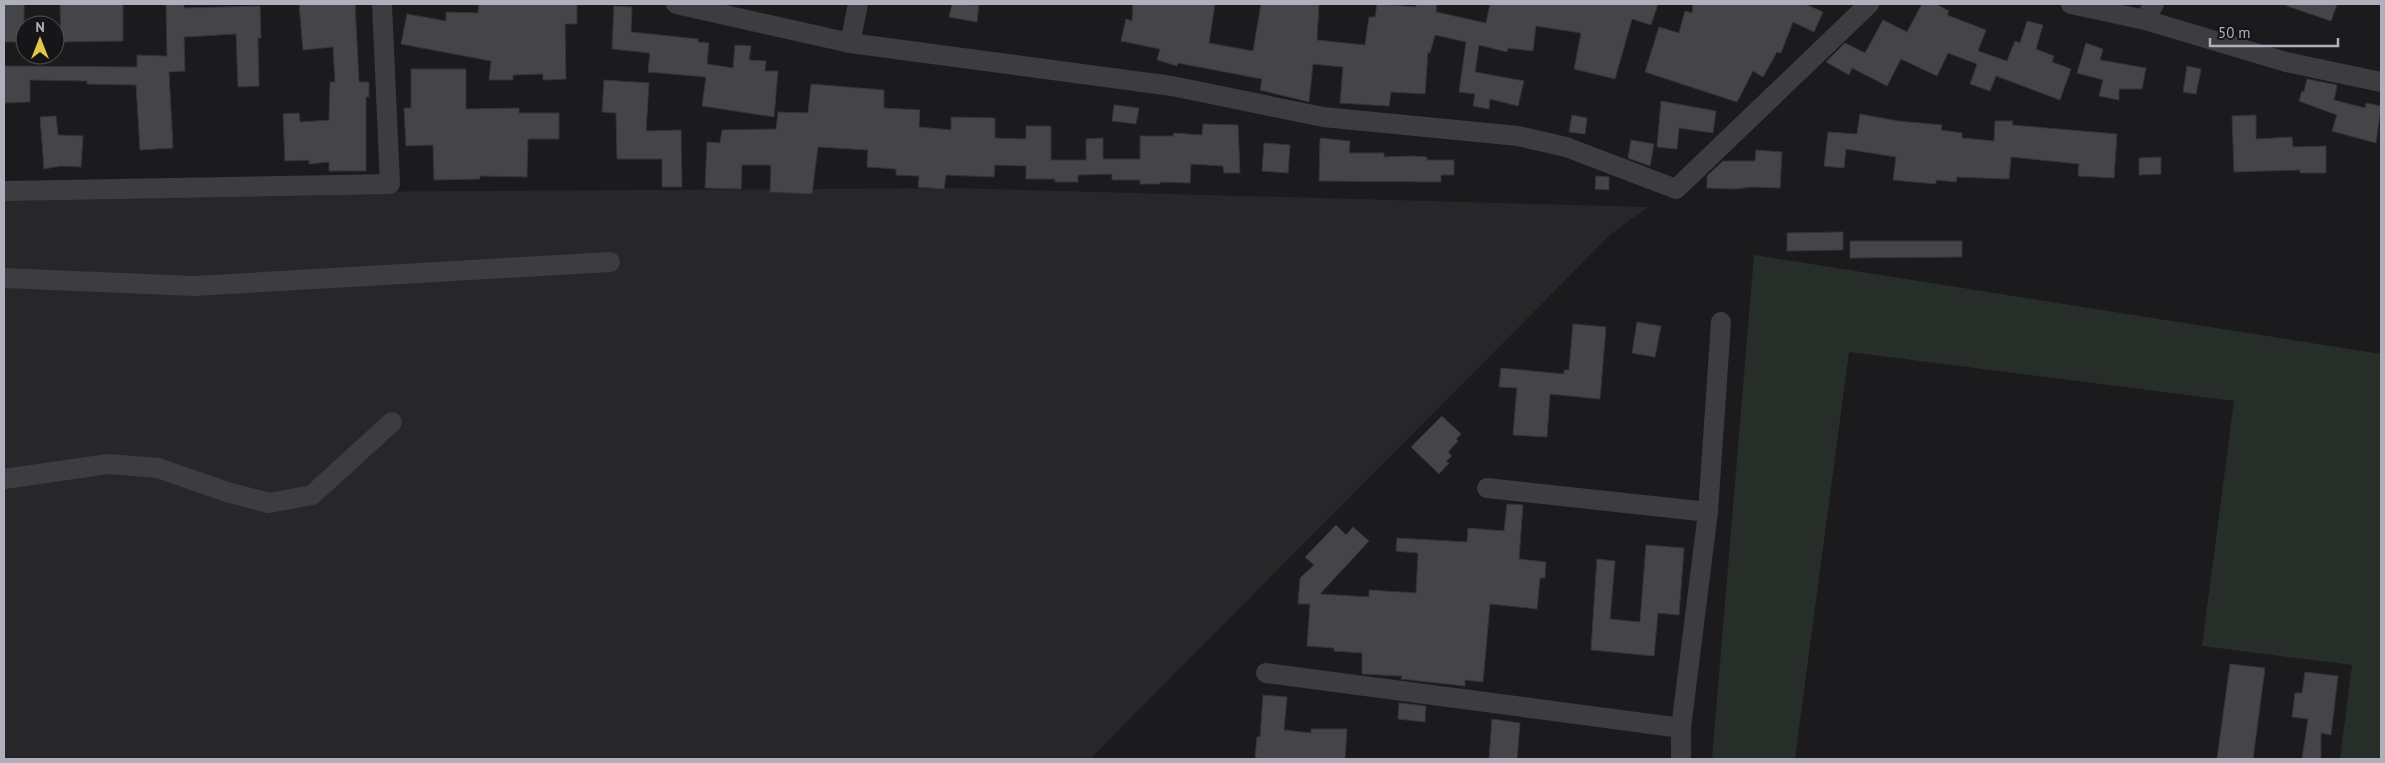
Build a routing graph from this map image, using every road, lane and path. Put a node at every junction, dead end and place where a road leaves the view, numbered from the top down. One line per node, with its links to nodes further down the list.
1 (382, 4): 9 (street)
2 (676, 4): 7 (street)
3 (858, 4): 7 (street)
4 (1869, 4): 7 (street)
5 (2071, 4): 6 (street)
6 (2149, 12): 8 (street)
7 (850, 43)
8 (2381, 80)
9 (4, 192)
10 (610, 262): 11 (street)
11 (4, 278)
12 (1721, 322): 16 (street)
13 (392, 422): 14 (street)
14 (4, 479)
15 (1487, 488): 16 (street)
16 (1708, 512): 18 (street)
17 (1266, 673): 18 (street)
18 (1681, 728): 19 (street)
19 (1681, 759)

